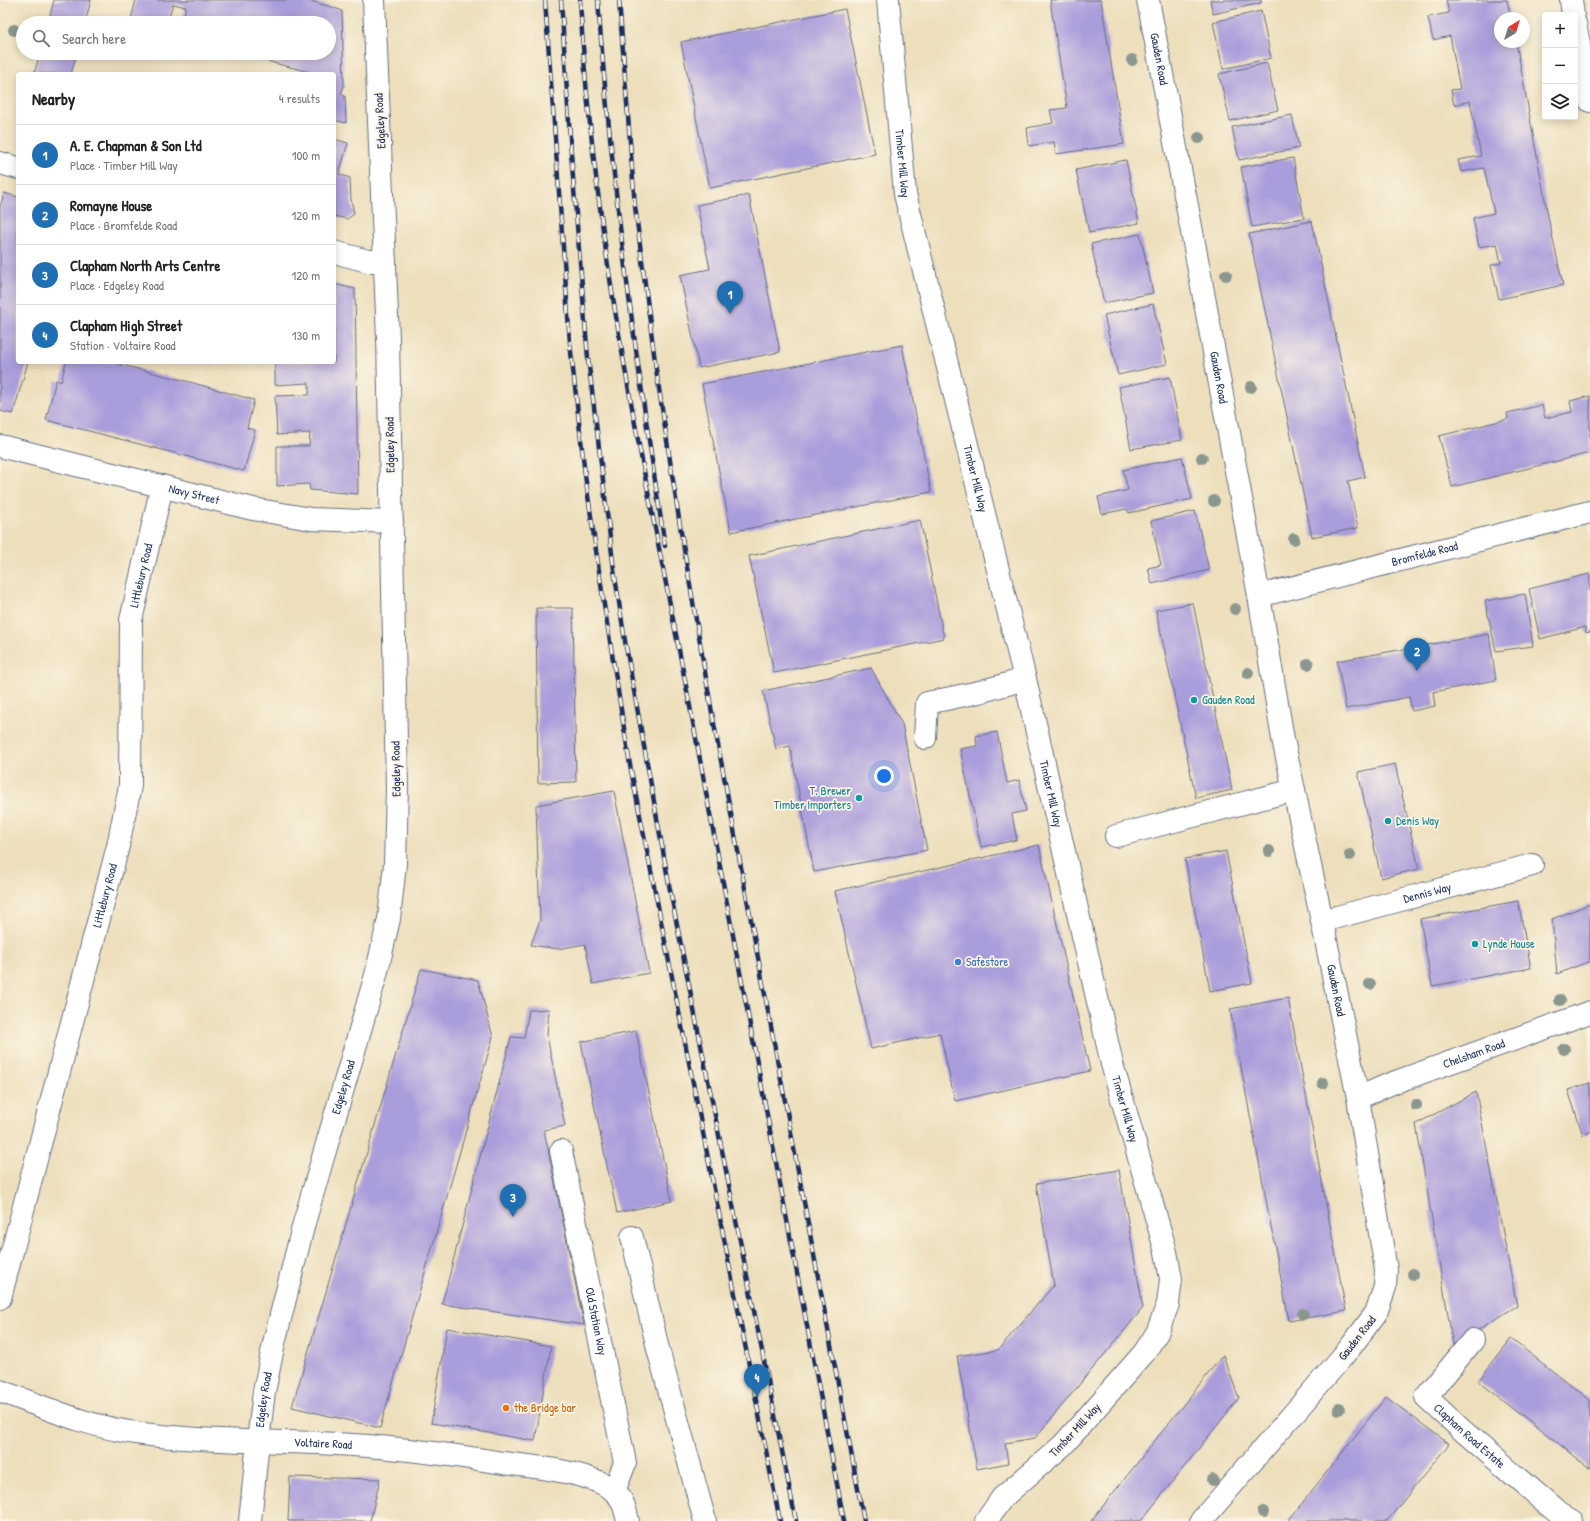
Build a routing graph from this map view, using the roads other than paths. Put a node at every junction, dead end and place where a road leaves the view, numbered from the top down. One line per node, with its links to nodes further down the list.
1 (374, 0): 11 (street, Edgeley Road)
2 (888, 0): 17 (street, Timber Mill Way)
3 (1148, 0): 16 (street, Gauden Road)
4 (1570, 0): 5 (street)
5 (1572, 12)
6 (1578, 39): 7 (street)
7 (1590, 101)
8 (0, 163): 9 (street)
9 (16, 167)
10 (336, 253): 11 (street)
11 (386, 261): 15 (street, Edgeley Road)
12 (0, 446): 13 (street, Navy Street)
13 (162, 486): 15 (street, Navy Street); 27 (street, Littlebury Road)
14 (1590, 512): 16 (street, Bromfelde Road)
15 (392, 522): 30 (street, Edgeley Road)
16 (1259, 596): 19 (street, Gauden Road)
17 (1025, 679): 18 (street); 36 (street, Timber Mill Way)
18 (925, 738)
19 (1294, 790): 20 (street); 22 (street, Gauden Road)
20 (1116, 836)
21 (1532, 865): 22 (street, Dennis Way)
22 (1322, 921): 24 (street, Gauden Road)
23 (1590, 1012): 24 (street, Chelsham Road)
24 (1358, 1098): 37 (street, Gauden Road)
25 (561, 1151): 31 (street, Old Station Way)
26 (632, 1237): 35 (street)
27 (0, 1298)
28 (1472, 1340): 32 (street, Clapham Road Estate)
29 (0, 1391): 30 (street, Voltaire Road)
30 (258, 1441): 31 (street, Voltaire Road); 33 (street, Edgeley Road)
31 (614, 1491): 34 (street, Voltaire Road)
32 (1560, 1519)
33 (250, 1521)
34 (628, 1521)
35 (705, 1521)
36 (986, 1521)
37 (1201, 1521)

